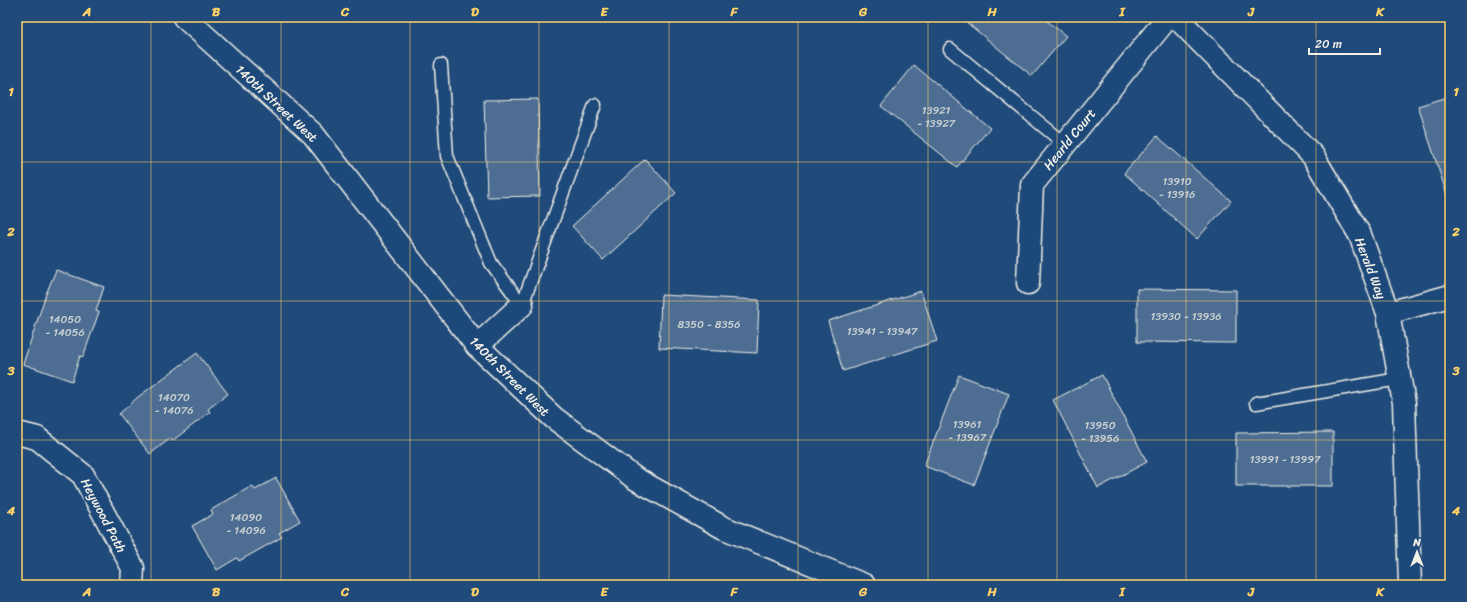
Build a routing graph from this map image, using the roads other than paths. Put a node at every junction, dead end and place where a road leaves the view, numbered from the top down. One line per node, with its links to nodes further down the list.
1 (184, 17): 12 (street, 140th Street West)
2 (1168, 17): 7 (street, Hearld Court)
3 (1176, 17): 11 (street, Herald Way)
4 (950, 49): 7 (lane)
5 (441, 65): 10 (lane)
6 (595, 105): 10 (lane)
7 (1065, 144): 8 (street, Hearld Court)
8 (1028, 283)
9 (1450, 296): 11 (street)
10 (522, 305): 12 (street)
11 (1388, 313): 13 (street, Herald Way)
12 (477, 346): 17 (street, 140th Street West)
13 (1399, 379): 14 (lane); 18 (street, Herald Way)
14 (1256, 403)
15 (17, 432): 16 (street, Heywood Path)
16 (132, 585)
17 (864, 585)
18 (1410, 585)

